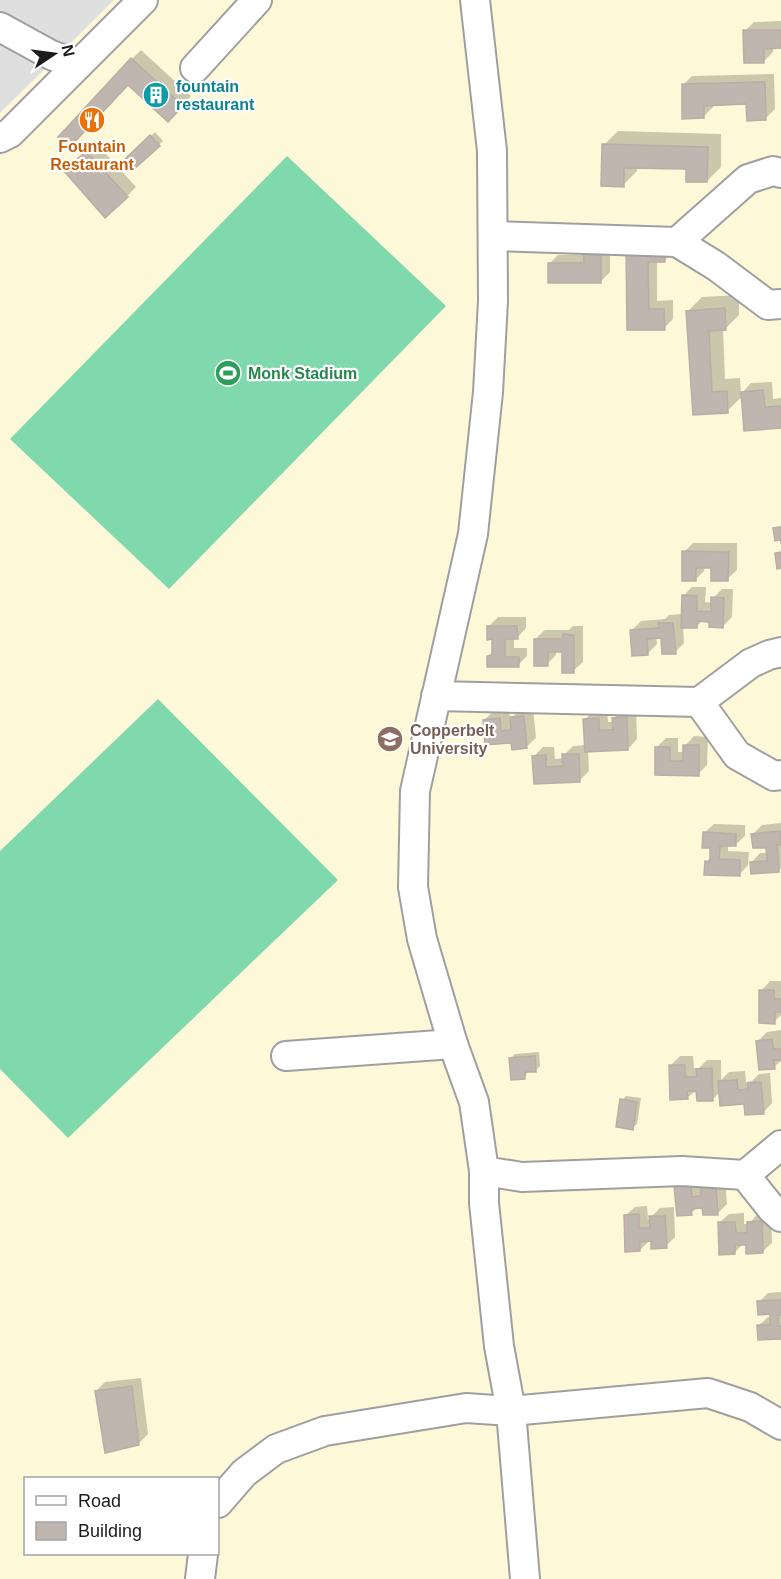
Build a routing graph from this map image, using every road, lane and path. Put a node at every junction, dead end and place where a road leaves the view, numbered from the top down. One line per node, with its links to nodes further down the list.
1 (143, 0): 5 (lane)
2 (257, 0): 6 (lane)
3 (476, 0): 9 (lane)
4 (0, 27): 5 (lane)
5 (78, 65): 7 (lane)
6 (195, 68)
7 (0, 138)
8 (781, 173): 10 (lane)
9 (494, 236): 10 (lane); 13 (lane)
10 (677, 242): 11 (lane)
11 (781, 304)
12 (781, 652): 14 (lane)
13 (436, 696): 14 (lane); 16 (lane)
14 (699, 702): 15 (lane)
15 (781, 775)
16 (453, 1044): 17 (lane); 19 (lane)
17 (286, 1056)
18 (781, 1145): 20 (lane)
19 (484, 1172): 20 (lane); 22 (lane)
20 (745, 1175): 21 (lane)
21 (781, 1217)
22 (511, 1411): 23 (lane); 24 (lane); 27 (lane)
23 (781, 1425)
24 (219, 1502)
25 (203, 1555): 26 (lane)
26 (200, 1579)
27 (525, 1579)

